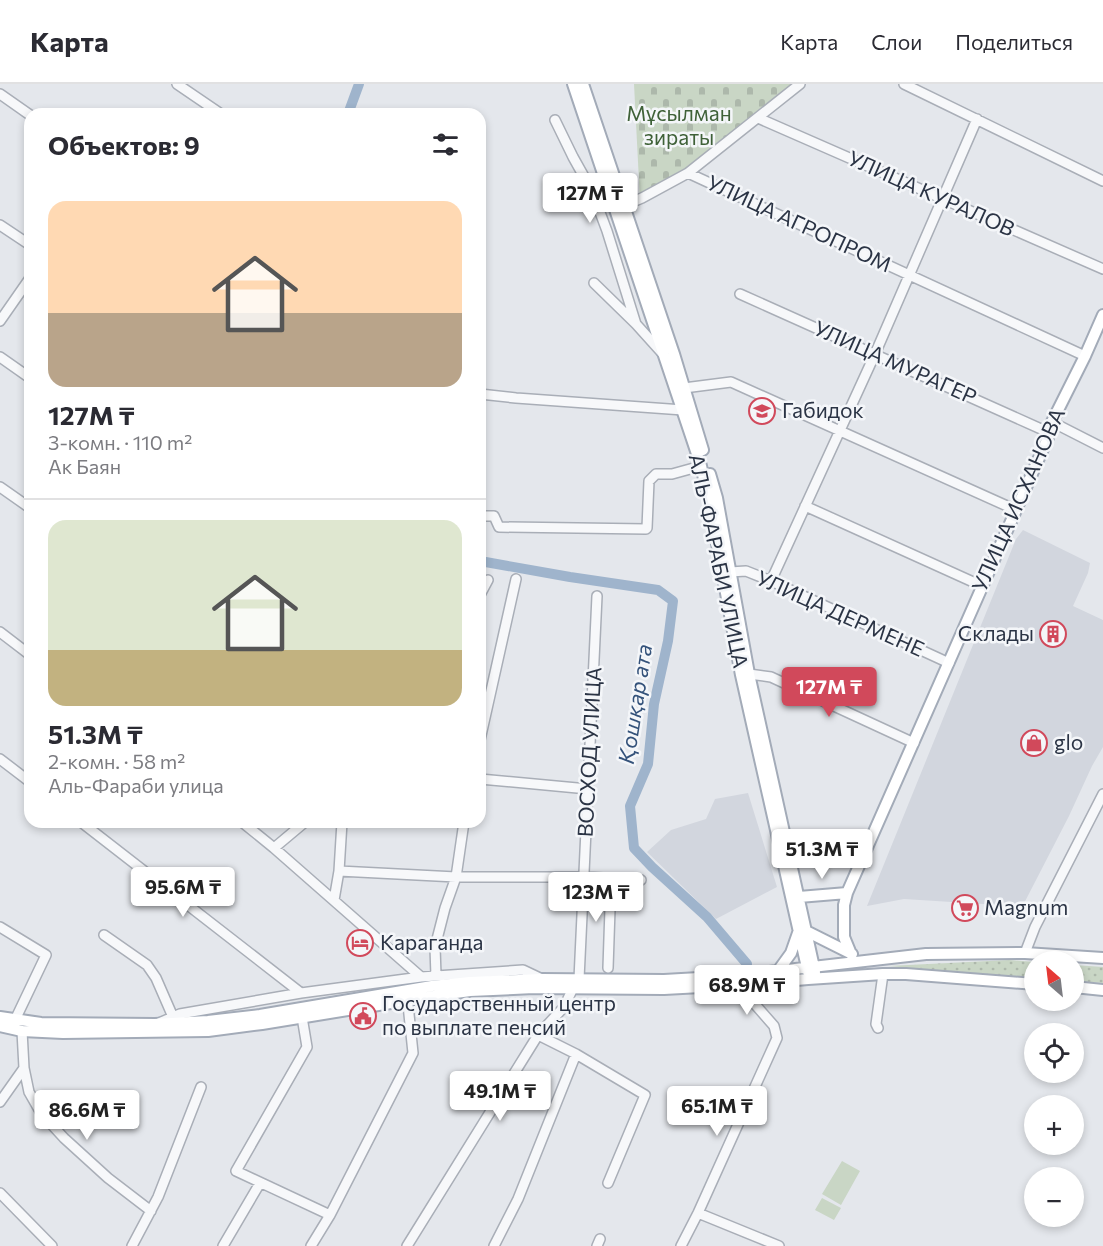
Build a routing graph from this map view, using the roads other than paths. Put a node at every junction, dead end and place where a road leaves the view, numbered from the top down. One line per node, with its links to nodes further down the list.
1 (573, 84): 15 (main road, АЛЬ-ФАРАБИ УЛИЦА)
2 (583, 84): 15 (main road, АЛЬ-ФАРАБИ УЛИЦА)
3 (800, 84): 9 (street)
4 (904, 84): 10 (street)
5 (182, 86): 7 (street)
6 (0, 94): 8 (street)
7 (213, 108)
8 (24, 110)
9 (759, 118): 12 (street); 14 (street, УЛИЦА КУРАЛОВ)
10 (976, 119): 13 (street); 14 (street, УЛИЦА АГРОПРОМ)
11 (555, 120): 25 (street)
12 (688, 173): 15 (street); 19 (street, УЛИЦА АГРОПРОМ)
13 (1103, 181)
14 (942, 198): 18 (street, УЛИЦА КУРАЛОВ); 19 (street, УЛИЦА АГРОПРОМ)
15 (620, 207): 27 (main road, АЛЬ-ФАРАБИ УЛИЦА); 31 (main road, АЛЬ-ФАРАБИ УЛИЦА)
16 (0, 225): 17 (street)
17 (24, 241)
18 (1103, 269)
19 (909, 275): 26 (street, УЛИЦА АГРОПРОМ); 28 (street, УЛИЦА АГРОПРОМ)
20 (594, 283): 25 (street)
21 (24, 287): 24 (street)
22 (740, 294): 26 (street, УЛИЦА МУРАГЕР)
23 (1103, 315): 28 (main road, УЛИЦА ИСХАНОВА)
24 (0, 321)
25 (636, 324): 27 (street)
26 (875, 354): 34 (street, УЛИЦА МУРАГЕР); 35 (street, УЛИЦА АГРОПРОМ)
27 (665, 356): 33 (main road, АЛЬ-ФАРАБИ УЛИЦА)
28 (1085, 356): 34 (main road, УЛИЦА ИСХАНОВА)
29 (0, 357): 30 (street)
30 (24, 374)
31 (684, 388): 33 (main road, АЛЬ-ФАРАБИ УЛИЦА); 35 (street)
32 (486, 395): 33 (street)
33 (687, 409): 37 (main road, АЛЬ-ФАРАБИ УЛИЦА); 43 (main road, АЛЬ-ФАРАБИ УЛИЦА)
34 (1051, 428): 36 (street, УЛИЦА МУРАГЕР); 41 (main road, УЛИЦА ИСХАНОВА)
35 (840, 430): 40 (street, УЛИЦА АГРОПРОМ); 41 (street)
36 (1103, 448)
37 (701, 466): 42 (street); 76 (main road, АЛЬ-ФАРАБИ УЛИЦА)
38 (0, 487): 39 (street)
39 (24, 504)
40 (805, 506): 46 (street, УЛИЦА АГРОПРОМ); 48 (street)
41 (1016, 510): 48 (main road, УЛИЦА ИСХАНОВА)
42 (486, 516)
43 (730, 572): 46 (street, УЛИЦА ДЕРМЕНЕ); 53 (main road, АЛЬ-ФАРАБИ УЛИЦА)
44 (516, 579): 54 (street)
45 (488, 580): 47 (street)
46 (771, 581): 52 (street, УЛИЦА ДЕРМЕНЕ)
47 (486, 584)
48 (982, 586): 52 (main road, УЛИЦА ИСХАНОВА)
49 (597, 596): 59 (street, ВОСХОД УЛИЦА)
50 (0, 632): 51 (street)
51 (24, 650)
52 (949, 663): 55 (main road, УЛИЦА ИСХАНОВА)
53 (749, 674): 55 (street); 73 (main road, АЛЬ-ФАРАБИ УЛИЦА)
54 (486, 713)
55 (914, 742): 72 (main road, УЛИЦА ИСХАНОВА)
56 (0, 759): 57 (street)
57 (24, 777)
58 (486, 780): 59 (street)
59 (588, 789): 69 (street, ВОСХОД УЛИЦА)
60 (1103, 794): 78 (street)
61 (89, 828): 98 (street)
62 (249, 828): 66 (street)
63 (298, 828): 66 (street)
64 (342, 828): 67 (street)
65 (463, 828): 68 (street)
66 (274, 848): 74 (street)
67 (339, 871): 68 (street); 74 (street)
68 (456, 877): 69 (street); 89 (street)
69 (584, 878): 70 (street); 94 (street, ВОСХОД УЛИЦА)
70 (611, 879): 71 (street); 85 (street)
71 (641, 880)
72 (847, 893): 73 (main road); 80 (main road, УЛИЦА ИСХАНОВА)
73 (799, 897): 76 (main road, АЛЬ-ФАРАБИ УЛИЦА)
74 (334, 900): 91 (street)
75 (0, 927): 103 (street)
76 (802, 932): 80 (main road); 86 (main road); 87 (main road, АЛЬ-ФАРАБИ УЛИЦА)
77 (104, 935): 101 (street)
78 (1026, 951)
79 (1024, 953): 81 (main road)
80 (851, 954): 84 (main road)
81 (930, 954): 84 (main road); 90 (main road)
82 (1084, 957): 83 (main road)
83 (1103, 958)
84 (862, 961): 87 (main road)
85 (608, 968)
86 (778, 971): 87 (main road); 94 (main road)
87 (812, 973): 88 (main road); 95 (main road)
88 (883, 974): 90 (main road); 106 (street)
89 (436, 976): 91 (street); 92 (street)
90 (930, 976): 93 (main road)
91 (421, 977): 98 (street)
92 (542, 978): 94 (main road); 99 (main road)
93 (1024, 983)
94 (576, 984): 95 (main road); 99 (main road); 108 (street)
95 (738, 985): 117 (street)
96 (1084, 988): 97 (main road)
97 (1103, 990)
98 (301, 993): 101 (street)
99 (407, 995): 102 (main road); 104 (main road); 118 (street)
100 (0, 1017): 103 (main road)
101 (173, 1017): 104 (street)
102 (302, 1017): 107 (main road); 113 (street)
103 (15, 1020): 104 (main road)
104 (155, 1024)
105 (0, 1026): 107 (main road)
106 (878, 1028)
107 (22, 1030): 110 (street)
108 (538, 1035): 109 (street); 123 (street)
109 (576, 1054): 114 (street); 124 (street)
110 (24, 1068): 112 (street); 116 (street)
111 (201, 1087): 116 (street)
112 (0, 1102)
113 (260, 1183): 118 (street); 121 (street)
114 (608, 1183)
115 (0, 1193): 119 (street)
116 (151, 1211): 120 (street)
117 (698, 1213): 125 (street); 126 (street)
118 (330, 1215): 122 (street)
119 (52, 1246)
120 (132, 1246)
121 (223, 1246)
122 (311, 1246)
123 (407, 1246)
124 (494, 1246)
125 (681, 1246)
126 (778, 1246)

